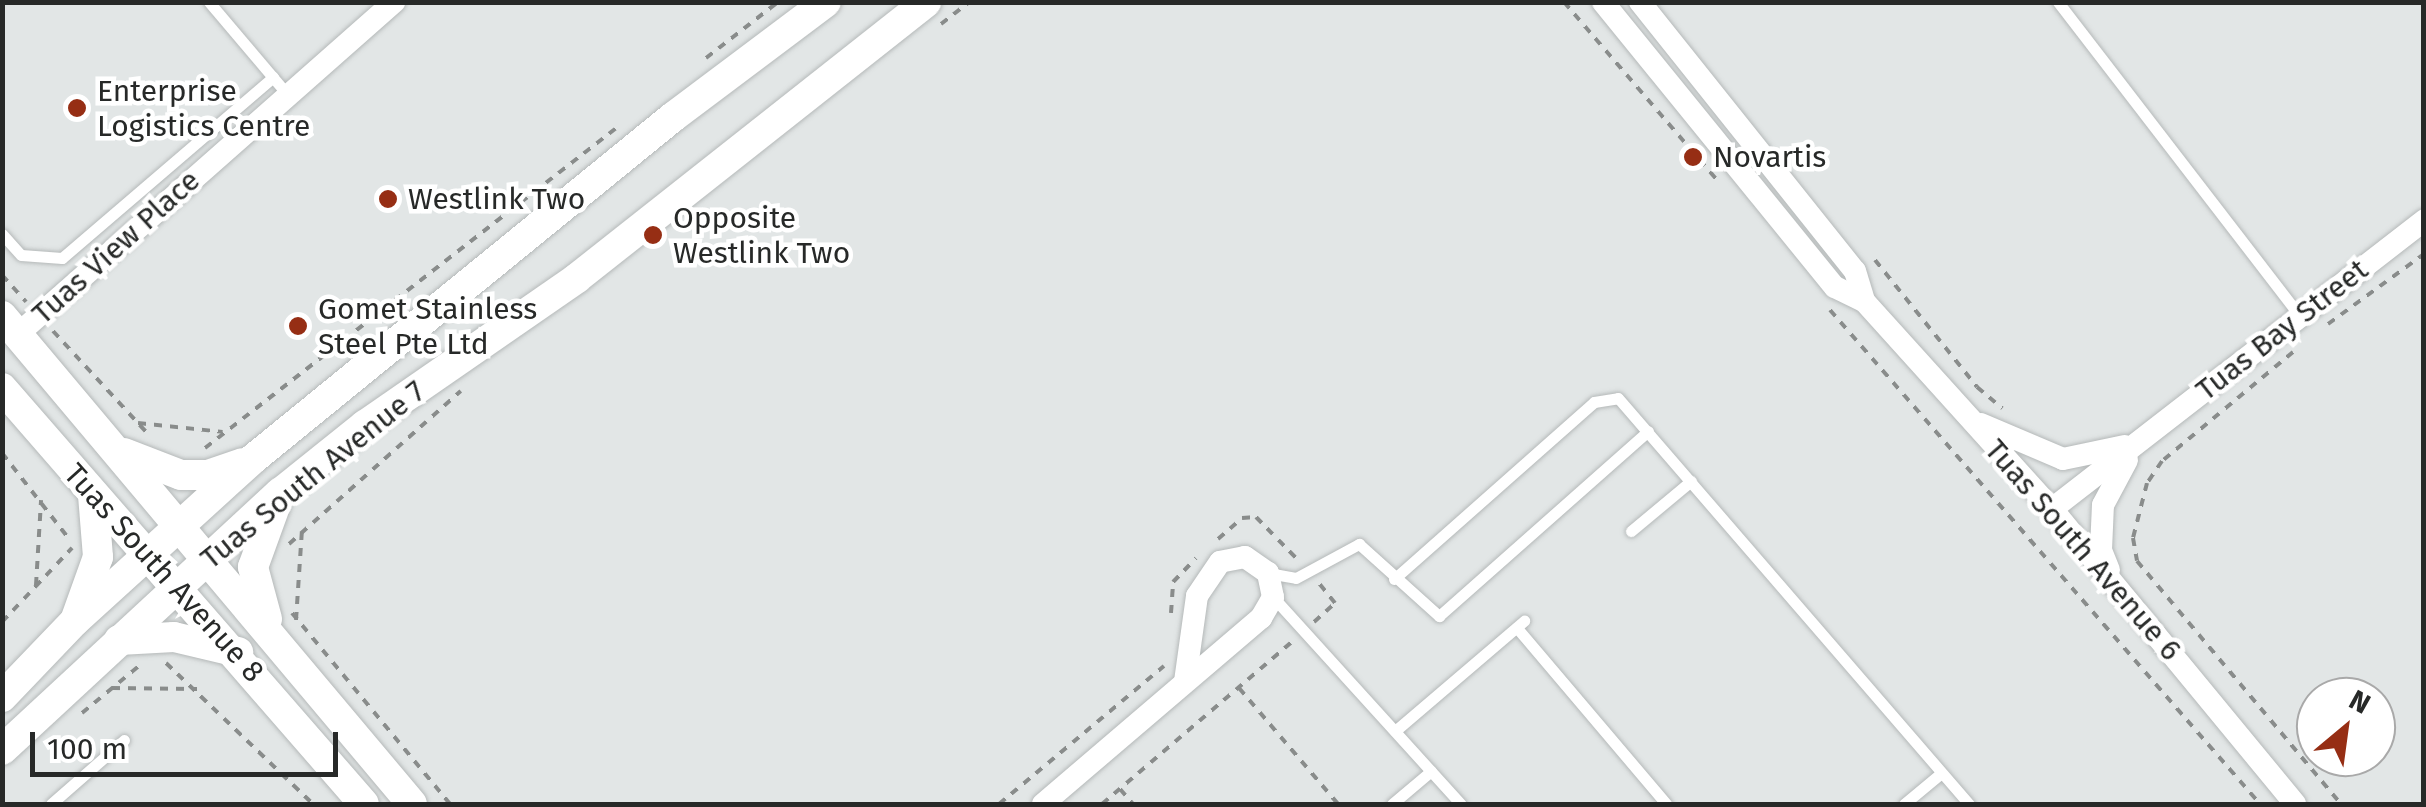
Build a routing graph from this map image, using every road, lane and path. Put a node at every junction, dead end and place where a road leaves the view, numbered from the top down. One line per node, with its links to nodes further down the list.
1 (209, 2): 11 (lane)
2 (394, 2): 11 (street, Tuas View Place)
3 (778, 2): 10 (path)
4 (826, 2): 35 (street, Tuas South Avenue 7)
5 (926, 2): 37 (street, Tuas South Avenue 7)
6 (1564, 2): 13 (path)
7 (1603, 2): 20 (street, Tuas South Avenue 6)
8 (1640, 2): 20 (street, Tuas South Avenue 6)
9 (2059, 3): 22 (lane)
10 (698, 64)
11 (280, 86): 15 (lane); 21 (street, Tuas View Place)
12 (635, 114): 29 (path)
13 (1726, 190)
14 (2424, 220): 22 (street, Tuas Bay Street)
15 (2, 234)
16 (1866, 248): 25 (path)
17 (2424, 254): 22 (path)
18 (2, 275): 21 (path)
19 (1818, 295): 90 (path)
20 (1864, 301): 26 (street, Tuas South Avenue 6)
21 (20, 322): 27 (path); 32 (street, Tuas South Avenue 8)
22 (2308, 324): 31 (street, Tuas Bay Street)
23 (2306, 342): 92 (path)
24 (2, 388): 38 (street, Tuas South Avenue 8)
25 (2012, 413)
26 (1969, 418): 31 (street, Tuas Bay Street); 40 (street, Tuas South Avenue 6)
27 (138, 423): 29 (path); 30 (path)
28 (1648, 432): 36 (lane); 47 (lane); 47 (lane)
29 (225, 433): 34 (path)
30 (151, 436)
31 (2141, 440): 40 (street, Tuas Bay Street); 48 (street, Tuas Bay Street)
32 (113, 447): 35 (street); 41 (street, Tuas South Avenue 8)
33 (2, 453): 39 (path)
34 (190, 457)
35 (252, 459): 41 (street, Tuas South Avenue 7)
36 (1691, 480): 43 (lane); 73 (lane)
37 (280, 493): 45 (street, Tuas South Avenue 7); 55 (street)
38 (94, 495): 44 (street, Tuas South Avenue 8); 53 (street)
39 (41, 500): 51 (path); 51 (path)
40 (2052, 509): 48 (street, Tuas South Avenue 6)
41 (180, 526): 44 (street, Tuas South Avenue 7); 45 (street, Tuas South Avenue 8)
42 (302, 530): 55 (path)
43 (1631, 531)
44 (149, 556): 50 (street, Tuas South Avenue 8); 53 (street, Tuas South Avenue 7)
45 (208, 559): 50 (street, Tuas South Avenue 7); 55 (street, Tuas South Avenue 8)
46 (1308, 572): 47 (lane); 49 (lane); 56 (path); 57 (path)
47 (1394, 578)
48 (2114, 582): 91 (street, Tuas South Avenue 6)
49 (1271, 585): 57 (lane); 63 (street); 63 (street)
50 (178, 586): 58 (street, Tuas South Avenue 7); 60 (street, Tuas South Avenue 8)
51 (36, 588): 54 (path)
52 (288, 607): 55 (path)
53 (75, 621): 67 (street, Tuas South Avenue 7)
54 (2, 622)
55 (286, 630): 78 (street, Tuas South Avenue 8); 79 (path)
56 (1172, 630)
57 (1305, 631): 65 (path); 69 (lane)
58 (119, 640): 60 (street); 71 (street, Tuas South Avenue 7)
59 (1173, 648): 80 (path)
60 (238, 652): 77 (street, Tuas South Avenue 8)
61 (158, 658): 66 (path)
62 (144, 662): 64 (path)
63 (1185, 681): 81 (street)
64 (112, 688): 66 (path); 68 (path)
65 (1239, 688): 74 (path); 84 (path)
66 (197, 689): 76 (path)
67 (2, 697)
68 (72, 721)
69 (1395, 731): 72 (lane); 87 (lane)
70 (124, 740): 75 (lane)
71 (2, 750)
72 (1431, 771): 85 (lane); 86 (lane)
73 (1940, 774): 88 (lane); 89 (lane)
74 (1120, 789): 82 (path); 83 (path)
75 (50, 804)
76 (314, 804)
77 (364, 804)
78 (412, 804)
79 (450, 804)
80 (999, 804)
81 (1043, 804)
82 (1102, 804)
83 (1133, 804)
84 (1338, 804)
85 (1392, 804)
86 (1460, 804)
87 (1666, 804)
88 (1904, 804)
89 (1969, 804)
90 (2260, 804)
91 (2295, 804)
92 (2341, 804)

